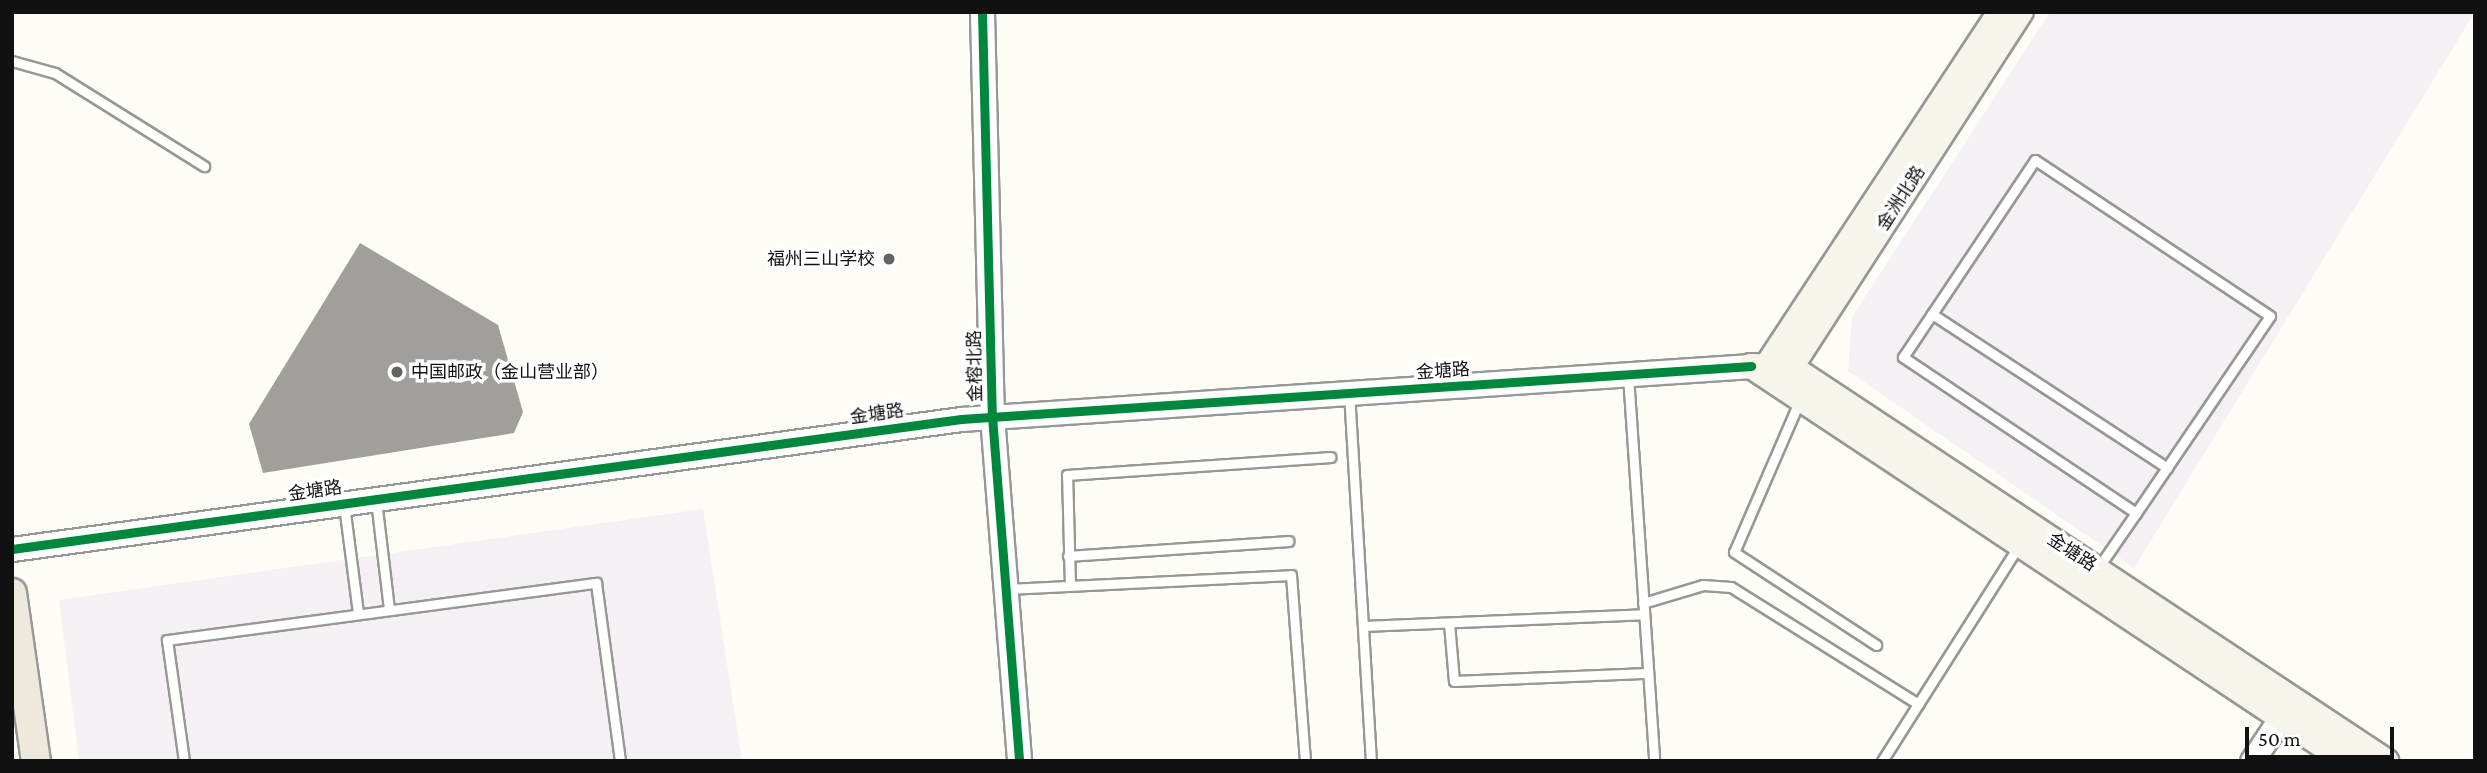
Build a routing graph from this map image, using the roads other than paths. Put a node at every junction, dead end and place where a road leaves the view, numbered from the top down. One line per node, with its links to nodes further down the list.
1 (982, 12): 11 (street, 金榕北路)
2 (2000, 12): 7 (main road, 金洲北路)
3 (2021, 12): 7 (main road, 金洲北路)
4 (12, 61): 5 (lane)
5 (204, 166)
6 (1933, 314): 13 (lane); 13 (lane); 16 (lane)
7 (1770, 371): 8 (street, 金塘路); 10 (main road, 金塘路); 21 (main road, 金塘路)
8 (1628, 374): 9 (street, 金塘路); 25 (lane)
9 (1349, 392): 11 (street, 金塘路); 30 (lane)
10 (1801, 398): 18 (main road, 金塘路); 31 (lane)
11 (992, 416): 14 (street, 金塘路); 23 (street, 金榕北路)
12 (1331, 457): 20 (lane)
13 (2167, 468): 16 (lane)
14 (376, 499): 15 (street, 金塘路); 26 (lane)
15 (344, 503): 19 (street, 金塘路); 27 (lane)
16 (2136, 513): 21 (lane)
17 (1288, 541): 20 (lane)
18 (2021, 543): 21 (main road, 金塘路); 33 (lane)
19 (12, 549)
20 (1068, 556): 22 (lane)
21 (2092, 578): 34 (main road, 金塘路)
22 (1070, 586): 23 (lane); 39 (lane)
23 (1006, 589): 38 (street, 金榕北路)
24 (12, 593): 35 (main road)
25 (1643, 603): 28 (lane); 33 (lane)
26 (389, 609): 27 (lane); 37 (lane)
27 (358, 613): 36 (lane)
28 (1644, 614): 29 (lane); 32 (lane)
29 (1449, 622): 30 (lane); 32 (lane)
30 (1363, 626): 40 (lane)
31 (1876, 645)
32 (1648, 673): 41 (lane)
33 (1918, 704): 42 (lane)
34 (2287, 708): 43 (street); 44 (main road, 金塘路); 45 (main road, 金塘路)
35 (36, 761)
36 (184, 761)
37 (620, 761)
38 (1019, 761)
39 (1305, 761)
40 (1371, 761)
41 (1654, 761)
42 (1881, 761)
43 (2252, 761)
44 (2346, 761)
45 (2386, 761)

